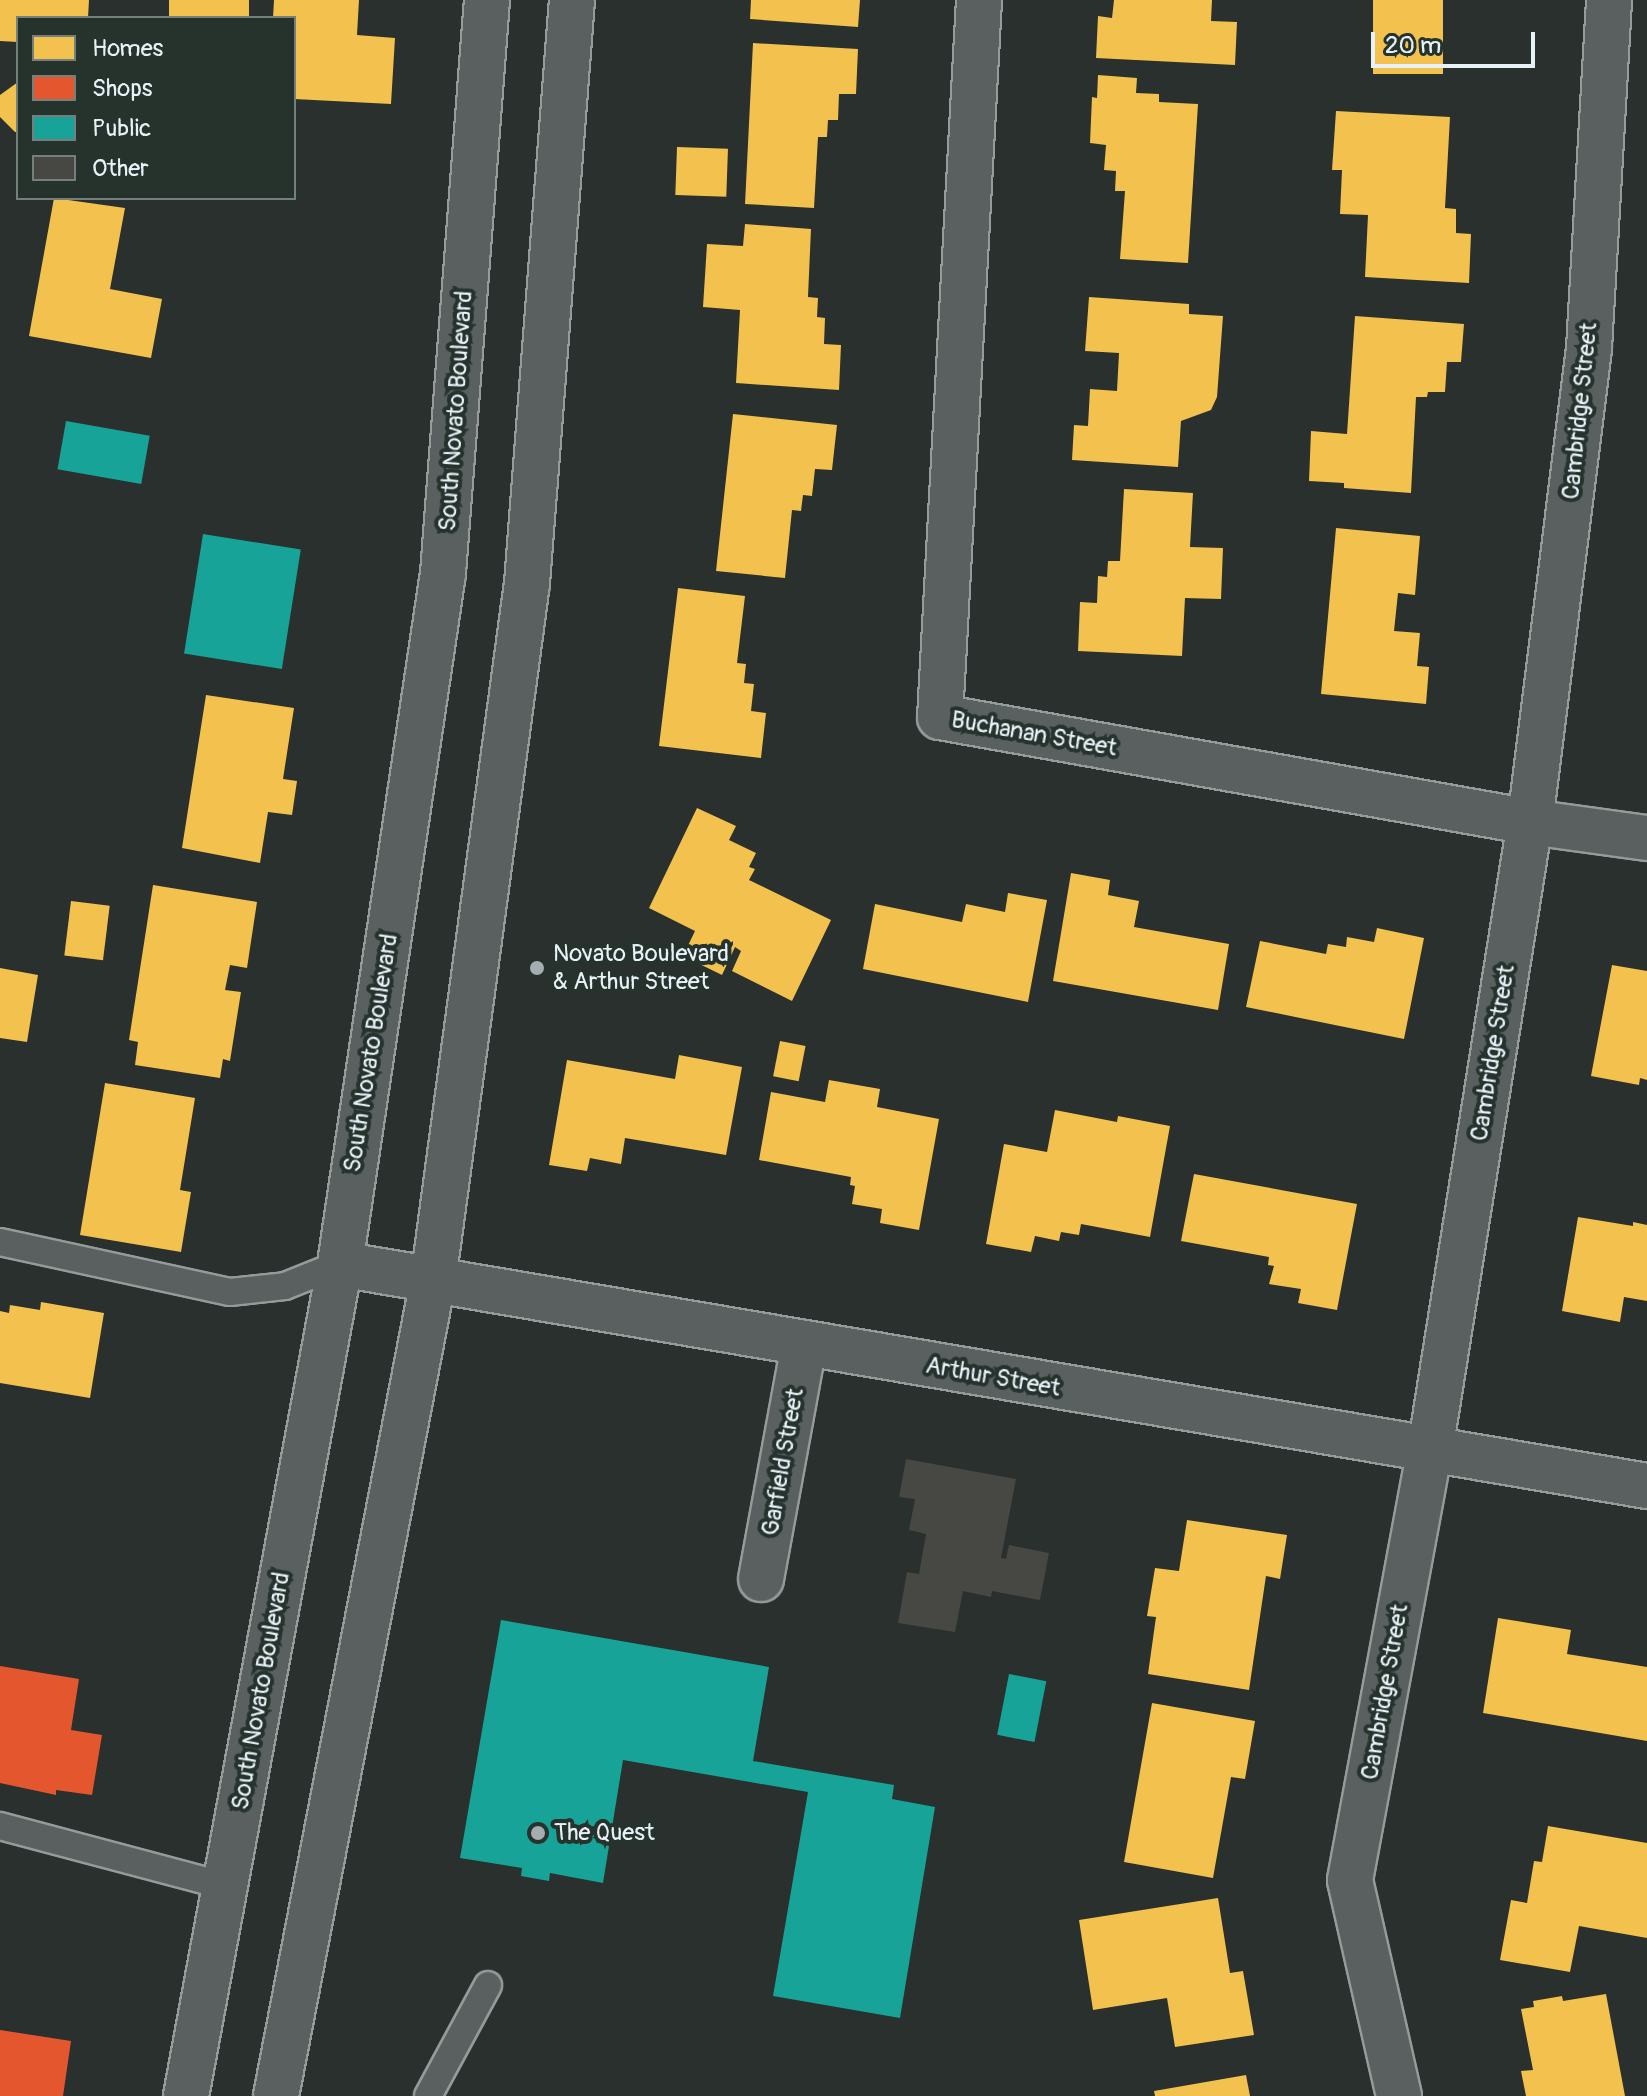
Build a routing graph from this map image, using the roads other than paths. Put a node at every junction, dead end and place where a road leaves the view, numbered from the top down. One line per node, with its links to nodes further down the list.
1 (487, 0): 8 (street, South Novato Boulevard)
2 (572, 0): 9 (street)
3 (979, 0): 5 (street, Buchanan Street)
4 (1609, 0): 5 (street, Cambridge Street)
5 (1530, 822): 6 (street, Buchanan Street); 11 (street, Cambridge Street)
6 (1647, 838)
7 (0, 1242): 8 (lane)
8 (340, 1264): 9 (street, Arthur Street); 15 (street, South Novato Boulevard)
9 (433, 1281): 10 (street, Arthur Street); 18 (street)
10 (804, 1345): 11 (street, Arthur Street); 13 (street, Garfield Street)
11 (1430, 1450): 12 (street, Arthur Street); 20 (street, Cambridge Street)
12 (1647, 1486)
13 (761, 1579)
14 (0, 1826): 15 (lane)
15 (225, 1886): 17 (street, South Novato Boulevard)
16 (488, 1985): 19 (lane)
17 (186, 2096)
18 (276, 2096)
19 (428, 2096)
20 (1399, 2096)

